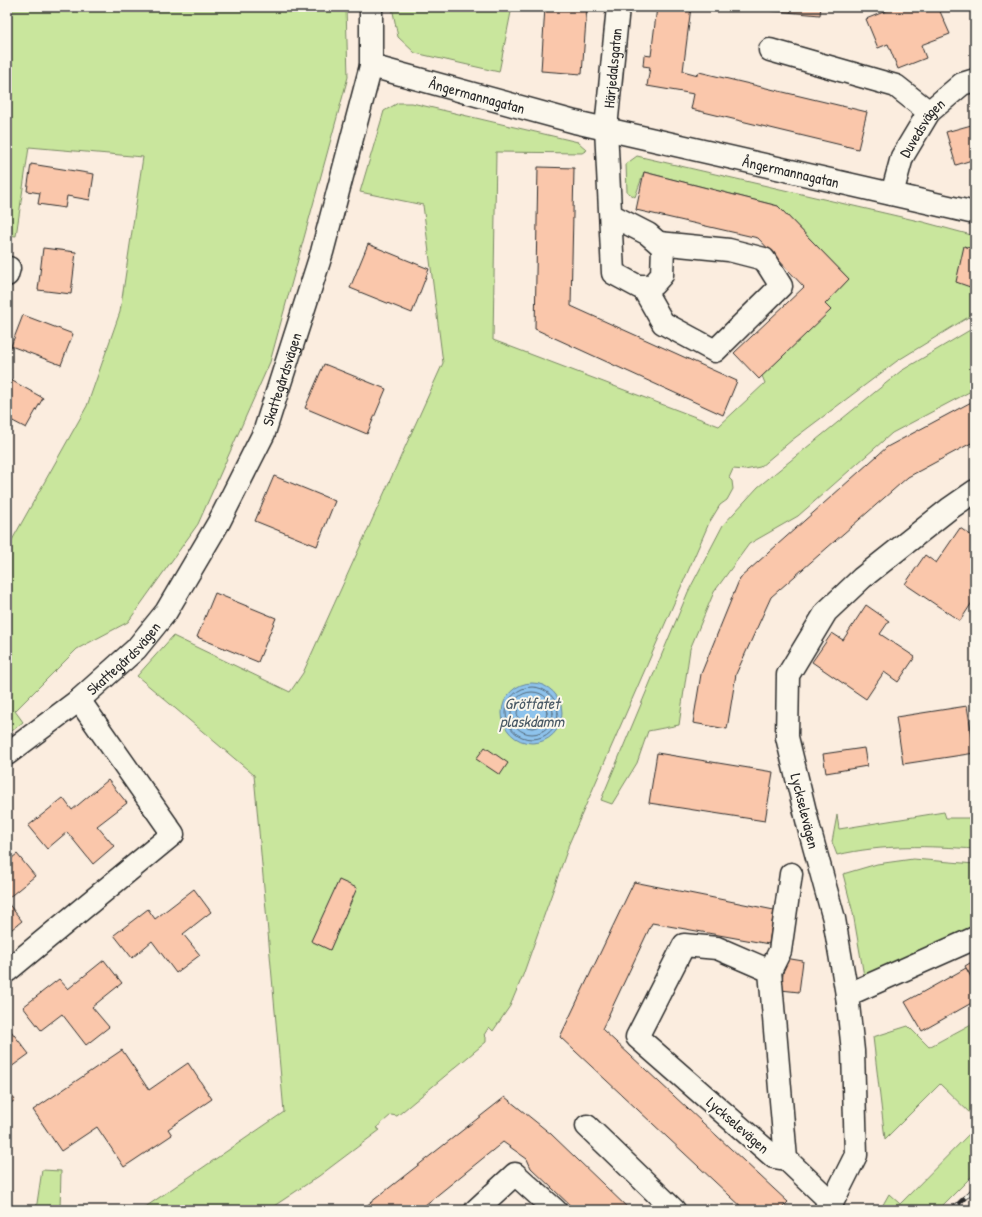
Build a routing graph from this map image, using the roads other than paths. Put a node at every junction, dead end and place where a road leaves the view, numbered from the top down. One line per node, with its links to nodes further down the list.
1 (371, 7): 4 (street, Skattegårdsvägen)
2 (618, 7): 7 (street, Härjedalsgatan)
3 (770, 50): 6 (street)
4 (371, 66): 7 (street, Ångermannagatan); 14 (street, Skattegårdsvägen)
5 (975, 80): 6 (street, Duvedsvägen)
6 (929, 112): 8 (street, Duvedsvägen)
7 (606, 128): 8 (street, Ångermannagatan); 10 (street)
8 (892, 194): 9 (street, Ångermannagatan)
9 (975, 213)
10 (611, 215): 11 (street); 12 (street)
11 (659, 243): 12 (street); 12 (street)
12 (642, 286)
13 (975, 491): 20 (street, Lyckselevägen)
14 (79, 700): 15 (street, Skattegårdsvägen); 18 (street, Skattegårdsvägen)
15 (7, 754)
16 (791, 874): 19 (street)
17 (975, 938): 20 (street)
18 (7, 971)
19 (770, 971): 22 (street, Lyckselevägen); 22 (street, Lyckselevägen)
20 (847, 995): 23 (street, Lyckselevägen)
21 (587, 1126): 26 (street)
22 (786, 1159): 23 (street, Lyckselevägen)
23 (829, 1207)
24 (476, 1210): 25 (street)
25 (555, 1210)
26 (674, 1210)

